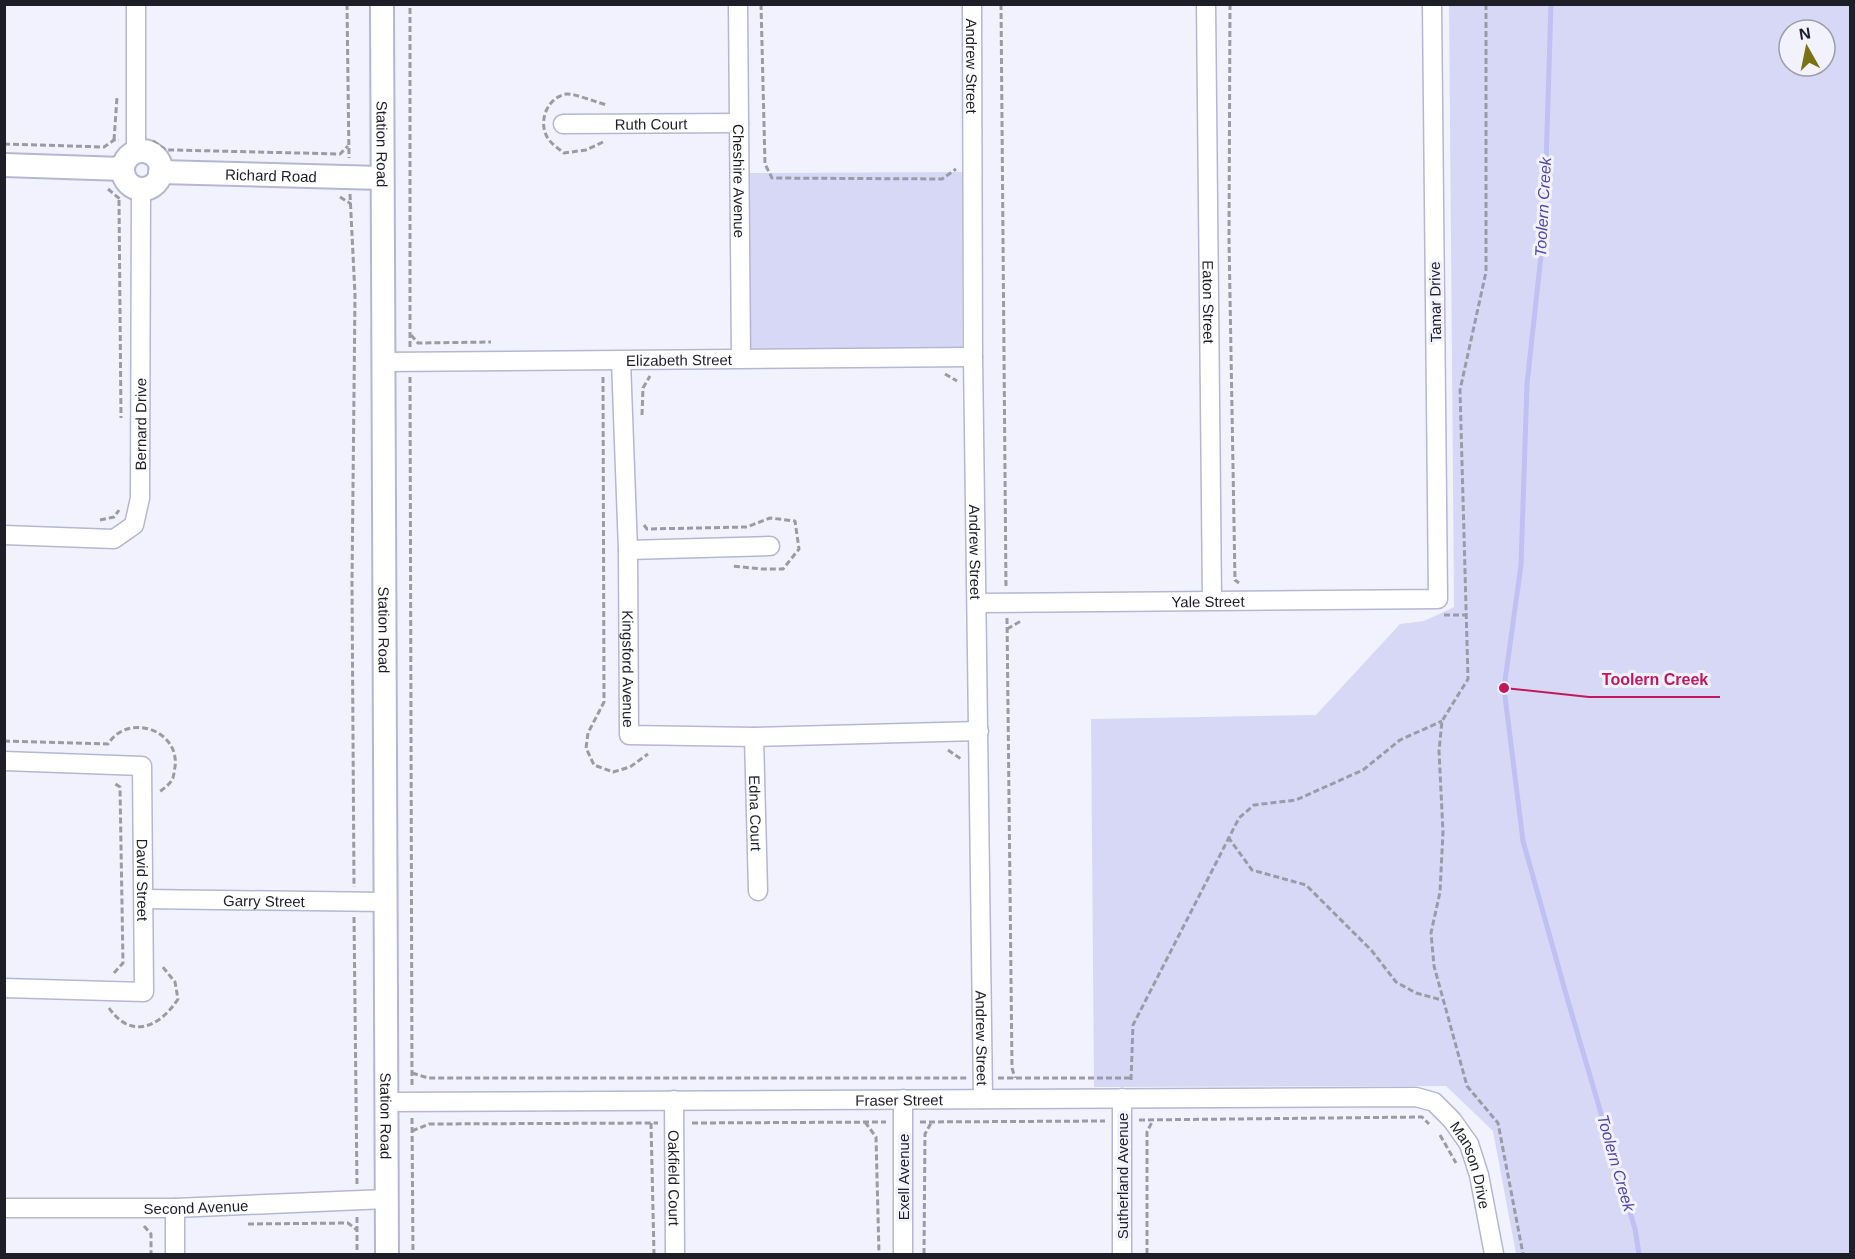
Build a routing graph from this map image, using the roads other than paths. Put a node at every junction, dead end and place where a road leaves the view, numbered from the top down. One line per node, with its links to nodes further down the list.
1 (136, 4): 9 (street)
2 (382, 4): 12 (street, Station Road)
3 (738, 4): 7 (street, Cheshire Avenue)
4 (972, 4): 14 (street, Andrew Street)
5 (1206, 4): 21 (street, Eaton Street)
6 (1432, 4): 22 (street, Tamar Drive)
7 (739, 123): 8 (street, Ruth Court); 15 (street, Cheshire Avenue)
8 (563, 124)
9 (132, 154): 10 (street); 11 (street); 13 (street)
10 (4, 165)
11 (160, 172): 12 (street, Richard Road); 13 (street)
12 (381, 178): 16 (street, Station Road)
13 (141, 189): 18 (street, Bernard Drive)
14 (973, 357): 15 (street, Elizabeth Street); 23 (street, Andrew Street)
15 (741, 358): 17 (street, Elizabeth Street)
16 (383, 362): 17 (street, Elizabeth Street); 29 (street, Station Road)
17 (615, 371): 20 (street, Kingsford Avenue)
18 (4, 535)
19 (770, 546): 20 (street)
20 (628, 550): 25 (street, Kingsford Avenue)
21 (1212, 593): 22 (street, Yale Street); 23 (street, Yale Street)
22 (1438, 599)
23 (978, 603): 24 (street, Andrew Street)
24 (970, 731): 25 (street, Kingsford Avenue); 34 (street, Andrew Street)
25 (754, 737): 27 (street, Edna Court)
26 (4, 761): 28 (street, David Street)
27 (758, 891)
28 (144, 899): 29 (street, Garry Street); 30 (street, David Street)
29 (385, 902): 36 (street, Station Road)
30 (4, 988)
31 (1416, 1097): 32 (street, Fraser Street); 45 (street, Manson Drive)
32 (1126, 1098): 34 (street, Fraser Street); 44 (street, Sutherland Avenue)
33 (903, 1099): 34 (street, Fraser Street); 35 (street, Fraser Street); 43 (street, Exell Avenue)
34 (973, 1099)
35 (674, 1100): 36 (street, Fraser Street); 42 (street, Oakfield Court)
36 (385, 1102): 37 (street, Station Road)
37 (386, 1199): 39 (street, Second Avenue); 41 (street, Station Road)
38 (4, 1209): 39 (street, Second Avenue)
39 (175, 1216): 40 (street)
40 (175, 1254)
41 (387, 1254)
42 (675, 1254)
43 (903, 1254)
44 (1122, 1254)
45 (1494, 1254)

